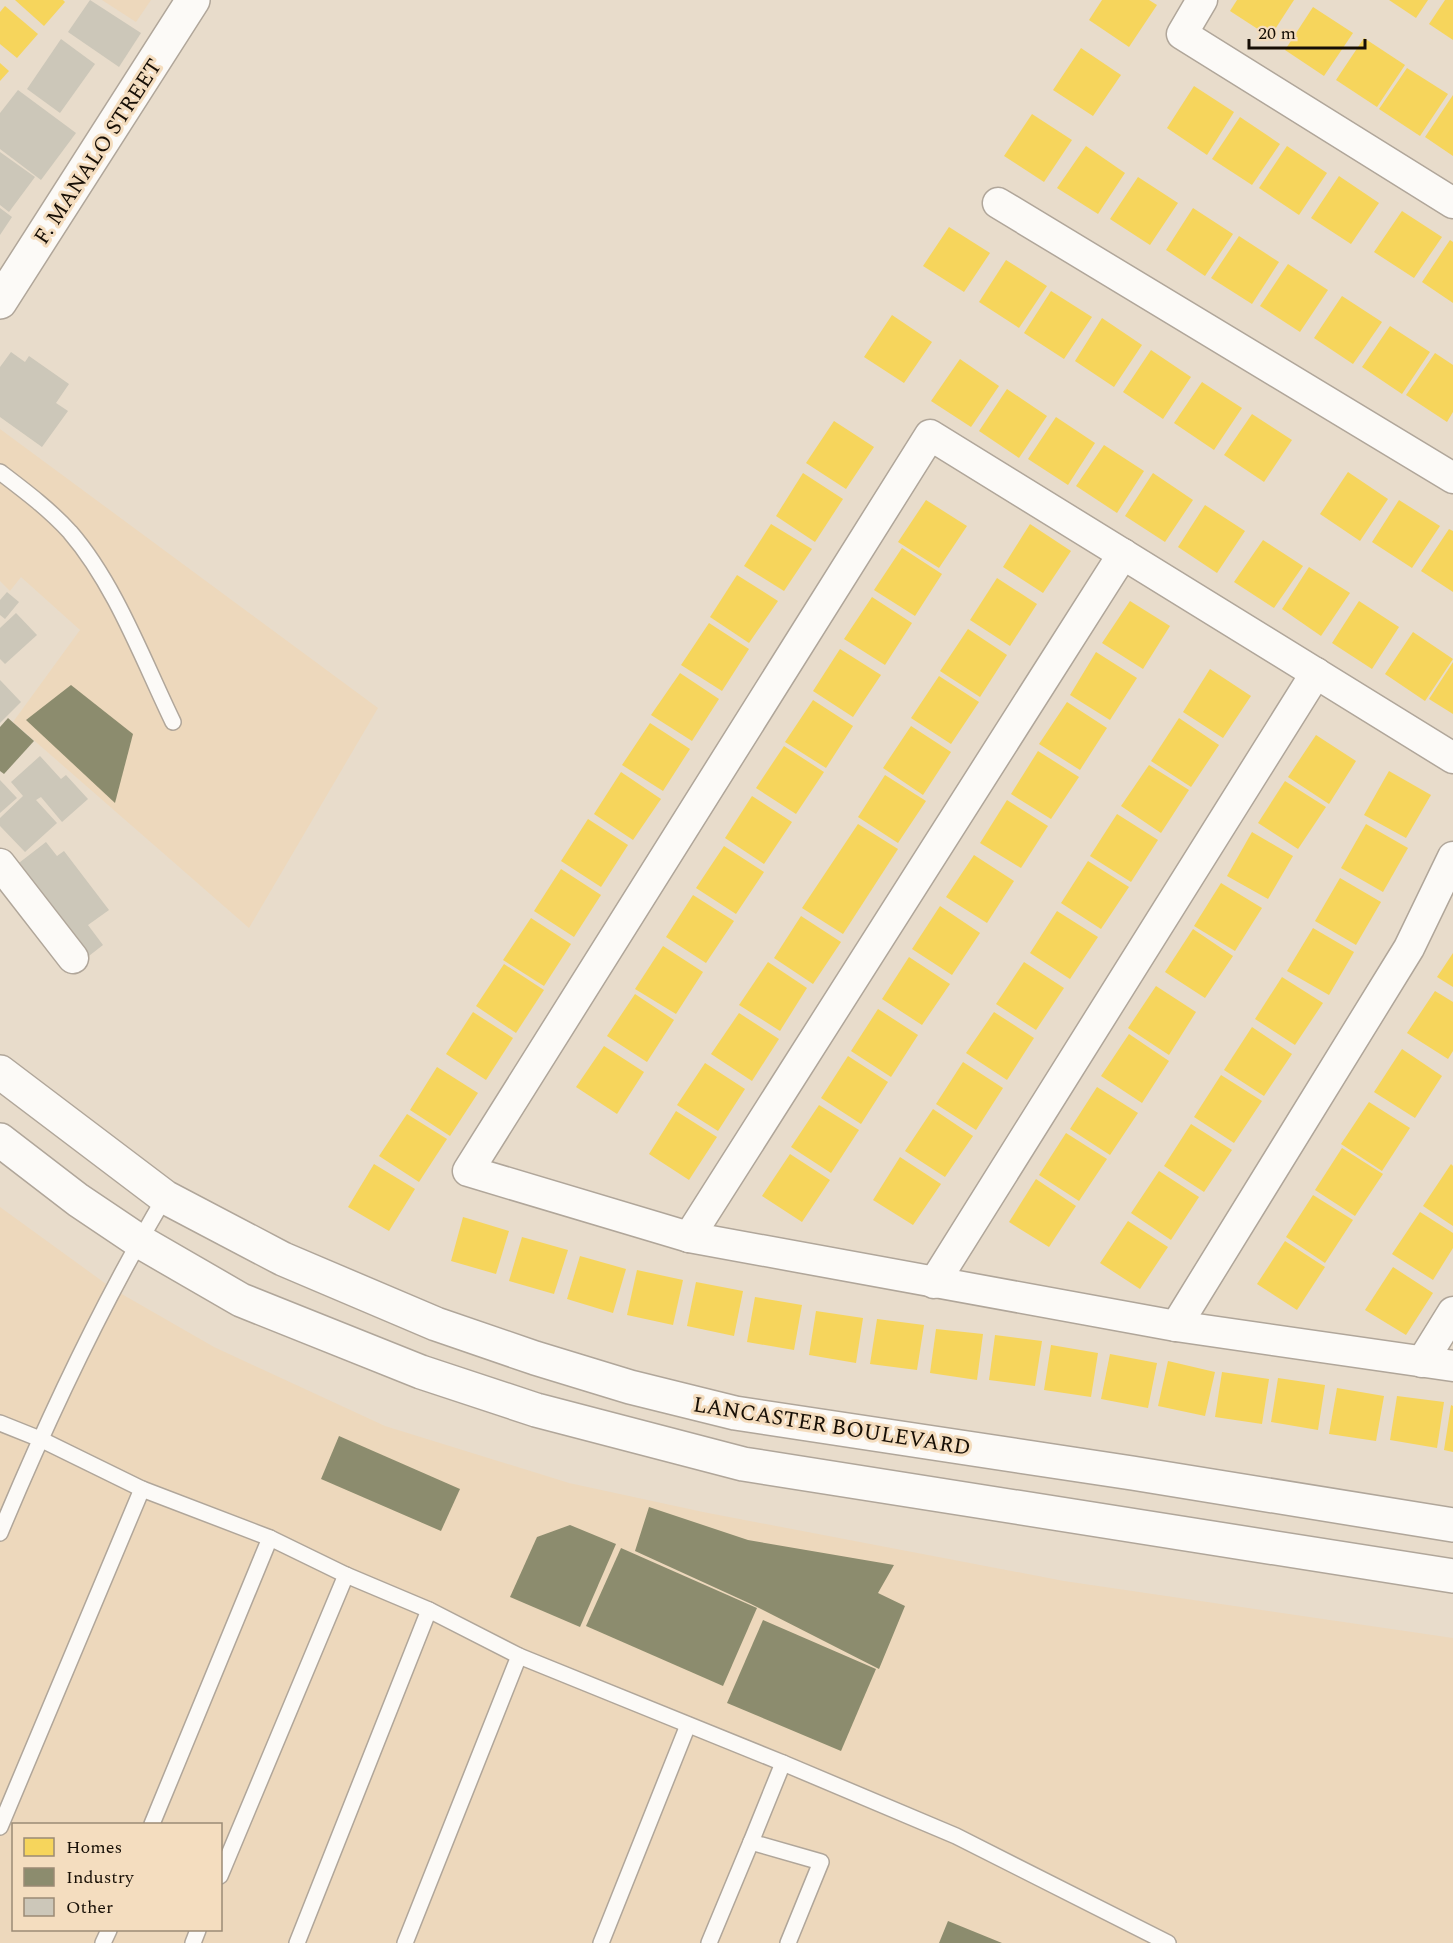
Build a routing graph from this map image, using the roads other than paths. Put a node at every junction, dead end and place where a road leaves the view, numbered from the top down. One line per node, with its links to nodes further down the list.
1 (193, 0): 5 (main road, F. MANALO STREET)
2 (1202, 0): 3 (street)
3 (1453, 202)
4 (998, 203): 7 (street)
5 (0, 302)
6 (0, 472): 10 (lane)
7 (1453, 478)
8 (1123, 554): 9 (street); 18 (street); 18 (street)
9 (1316, 673): 11 (street); 20 (street)
10 (173, 722)
11 (1453, 758)
12 (1453, 857): 22 (street)
13 (0, 864): 14 (street)
14 (73, 958)
15 (0, 1072): 17 (main road, LANCASTER BOULEVARD)
16 (0, 1140): 19 (main road)
17 (165, 1197): 19 (lane); 28 (main road, LANCASTER BOULEVARD)
18 (689, 1237): 20 (street)
19 (140, 1240): 26 (lane); 32 (main road)
20 (934, 1283): 22 (street)
21 (1453, 1312): 23 (street)
22 (1176, 1326): 23 (street)
23 (1422, 1362): 24 (street)
24 (1453, 1366)
25 (0, 1423): 26 (lane)
26 (40, 1439): 27 (lane); 29 (lane)
27 (142, 1489): 30 (lane); 38 (lane)
28 (1453, 1525)
29 (0, 1533)
30 (270, 1538): 31 (lane); 37 (lane)
31 (346, 1575): 33 (lane); 40 (lane)
32 (1453, 1576)
33 (429, 1610): 34 (lane); 41 (lane)
34 (519, 1656): 35 (lane); 42 (lane)
35 (688, 1725): 36 (lane); 43 (lane)
36 (783, 1763): 39 (lane); 46 (lane)
37 (152, 1823)
38 (0, 1827)
39 (751, 1842): 44 (lane); 45 (lane)
40 (222, 1871)
41 (297, 1943)
42 (405, 1943)
43 (601, 1943)
44 (709, 1943)
45 (788, 1943)
46 (1168, 1943)

